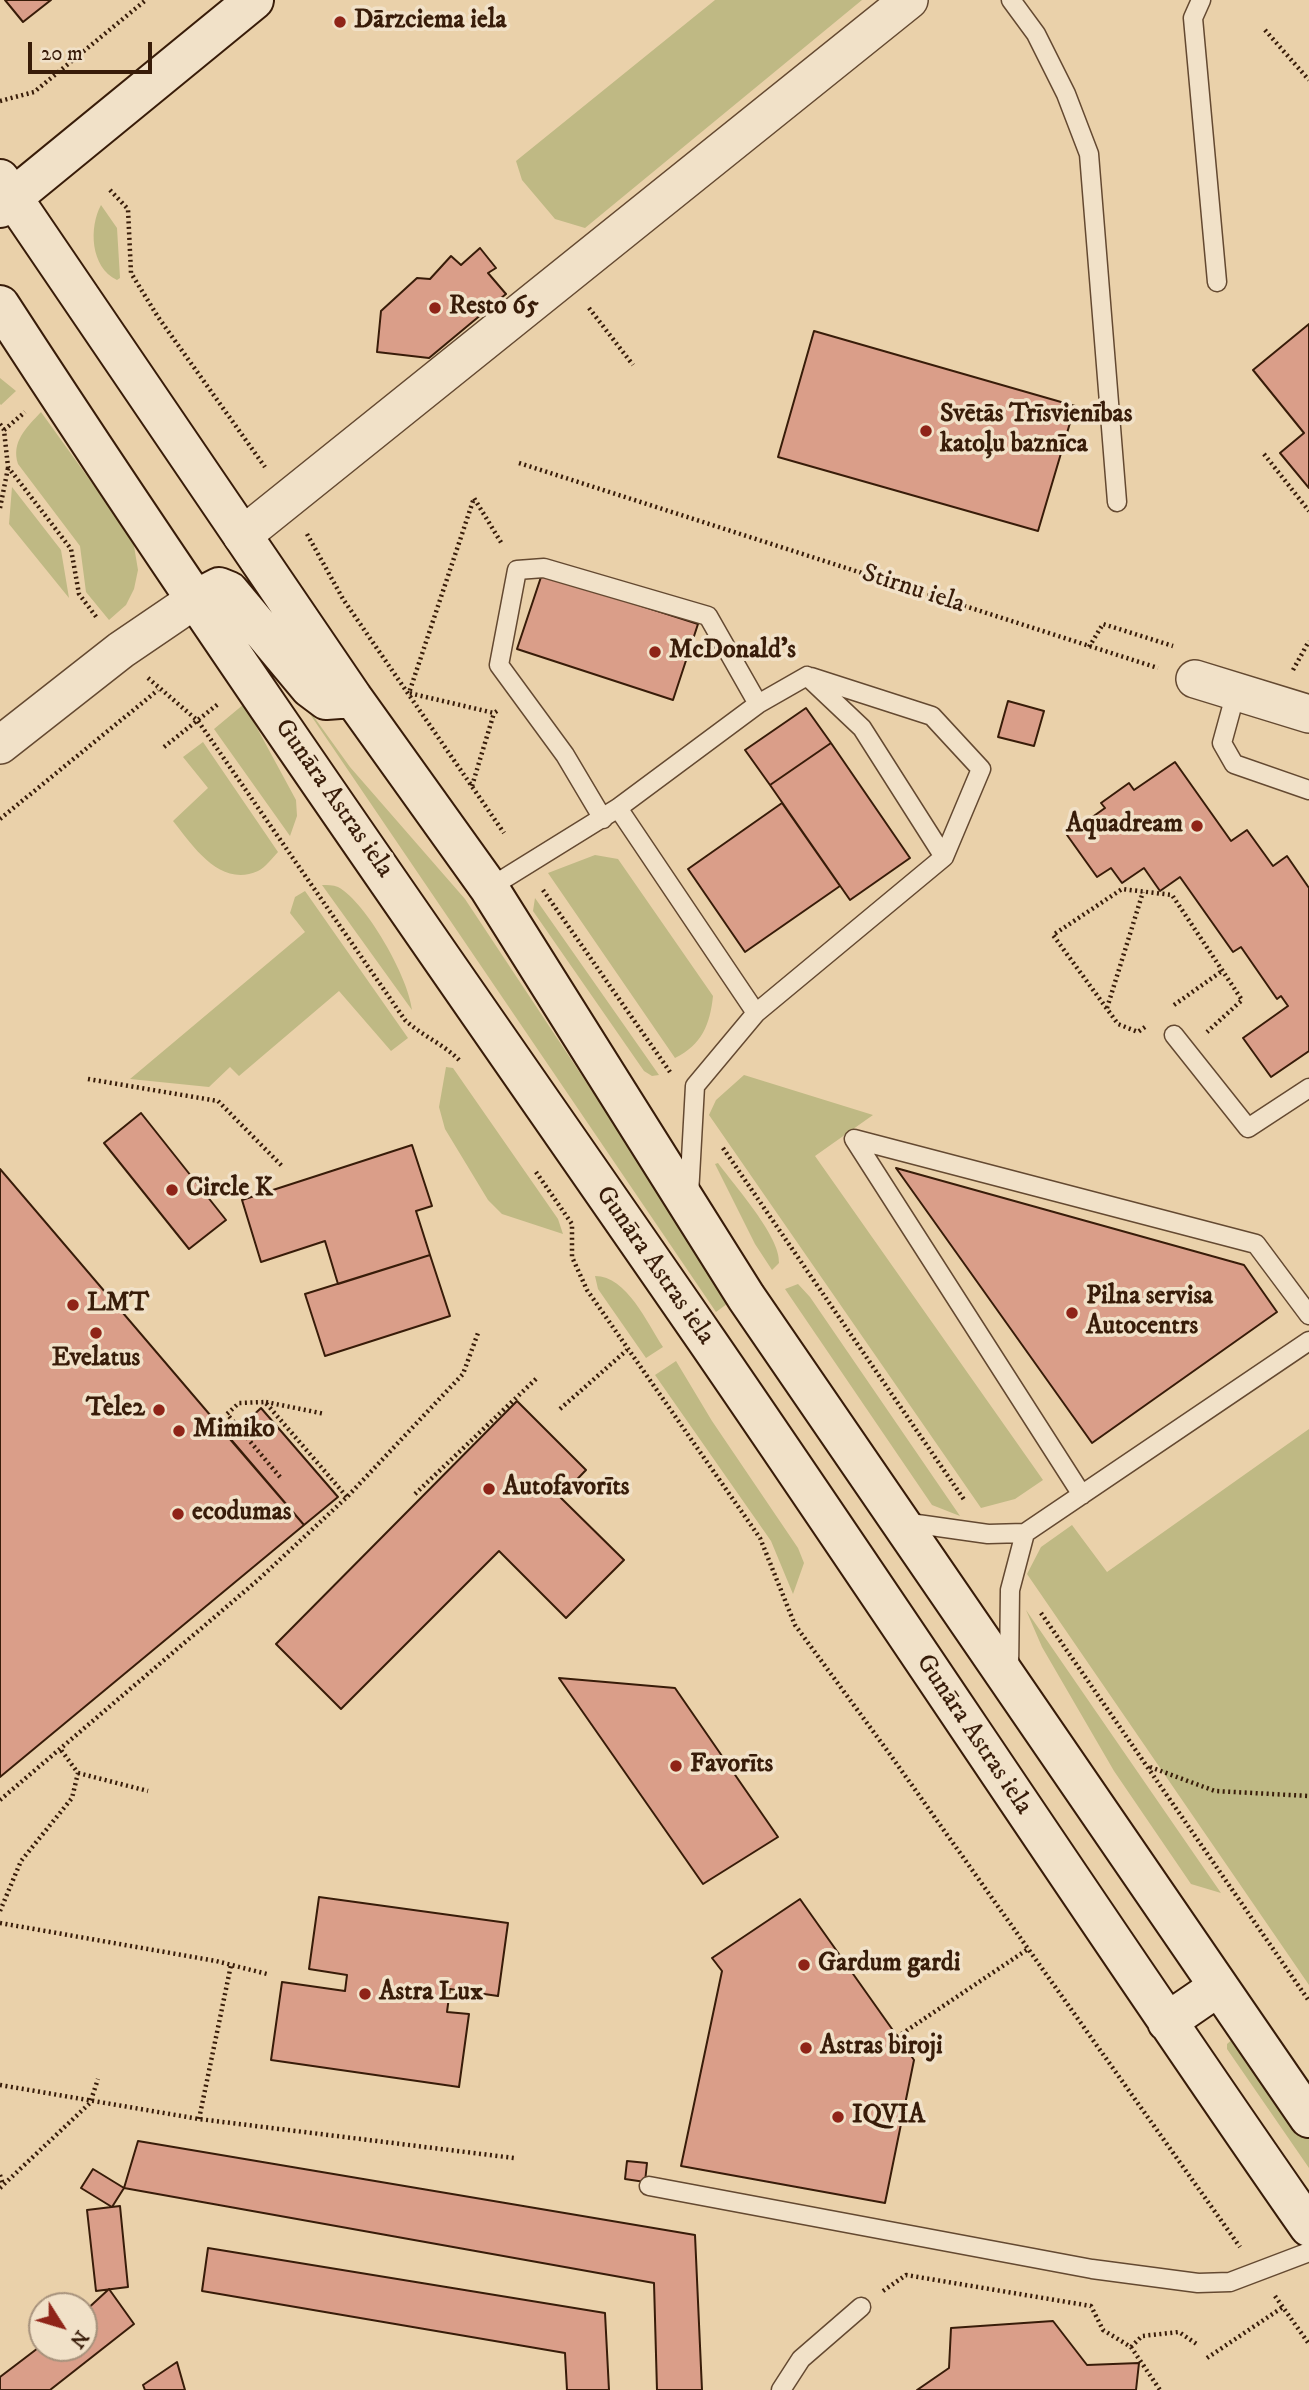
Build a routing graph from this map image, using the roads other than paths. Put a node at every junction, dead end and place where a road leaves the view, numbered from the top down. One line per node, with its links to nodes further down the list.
1 (254, 0): 5 (main road)
2 (909, 0): 9 (street)
3 (1011, 0): 8 (lane)
4 (1201, 0): 6 (lane)
5 (4, 195): 9 (main road)
6 (1217, 282)
7 (0, 305): 10 (main road, Gunāra Astras iela)
8 (1117, 502)
9 (242, 536): 14 (main road)
10 (196, 599): 14 (main road); 17 (street); 34 (main road, Gunāra Astras iela)
11 (807, 676): 15 (lane); 21 (lane); 21 (lane)
12 (1195, 679): 13 (street)
13 (1236, 692): 16 (street); 18 (lane)
14 (353, 698): 22 (main road)
15 (758, 704): 19 (lane); 20 (lane)
16 (1309, 714)
17 (0, 745)
18 (1309, 790)
19 (618, 808): 20 (lane); 23 (lane)
20 (603, 819): 22 (lane)
21 (944, 857): 23 (lane)
22 (489, 888): 26 (main road)
23 (756, 1013): 26 (lane)
24 (1178, 1042): 25 (lane)
25 (1309, 1088)
26 (688, 1202): 30 (main road)
27 (1309, 1315): 29 (lane)
28 (1309, 1341): 29 (lane)
29 (1082, 1495): 31 (lane)
30 (899, 1522): 31 (lane); 32 (main road)
31 (1025, 1533): 32 (lane)
32 (1009, 1681): 33 (main road)
33 (1218, 1987): 34 (main road); 35 (main road)
34 (1167, 2022): 37 (main road, Gunāra Astras iela)
35 (1309, 2118)
36 (649, 2186): 38 (lane)
37 (1309, 2227)
38 (1309, 2252)
39 (861, 2307): 40 (lane)
40 (781, 2390)

